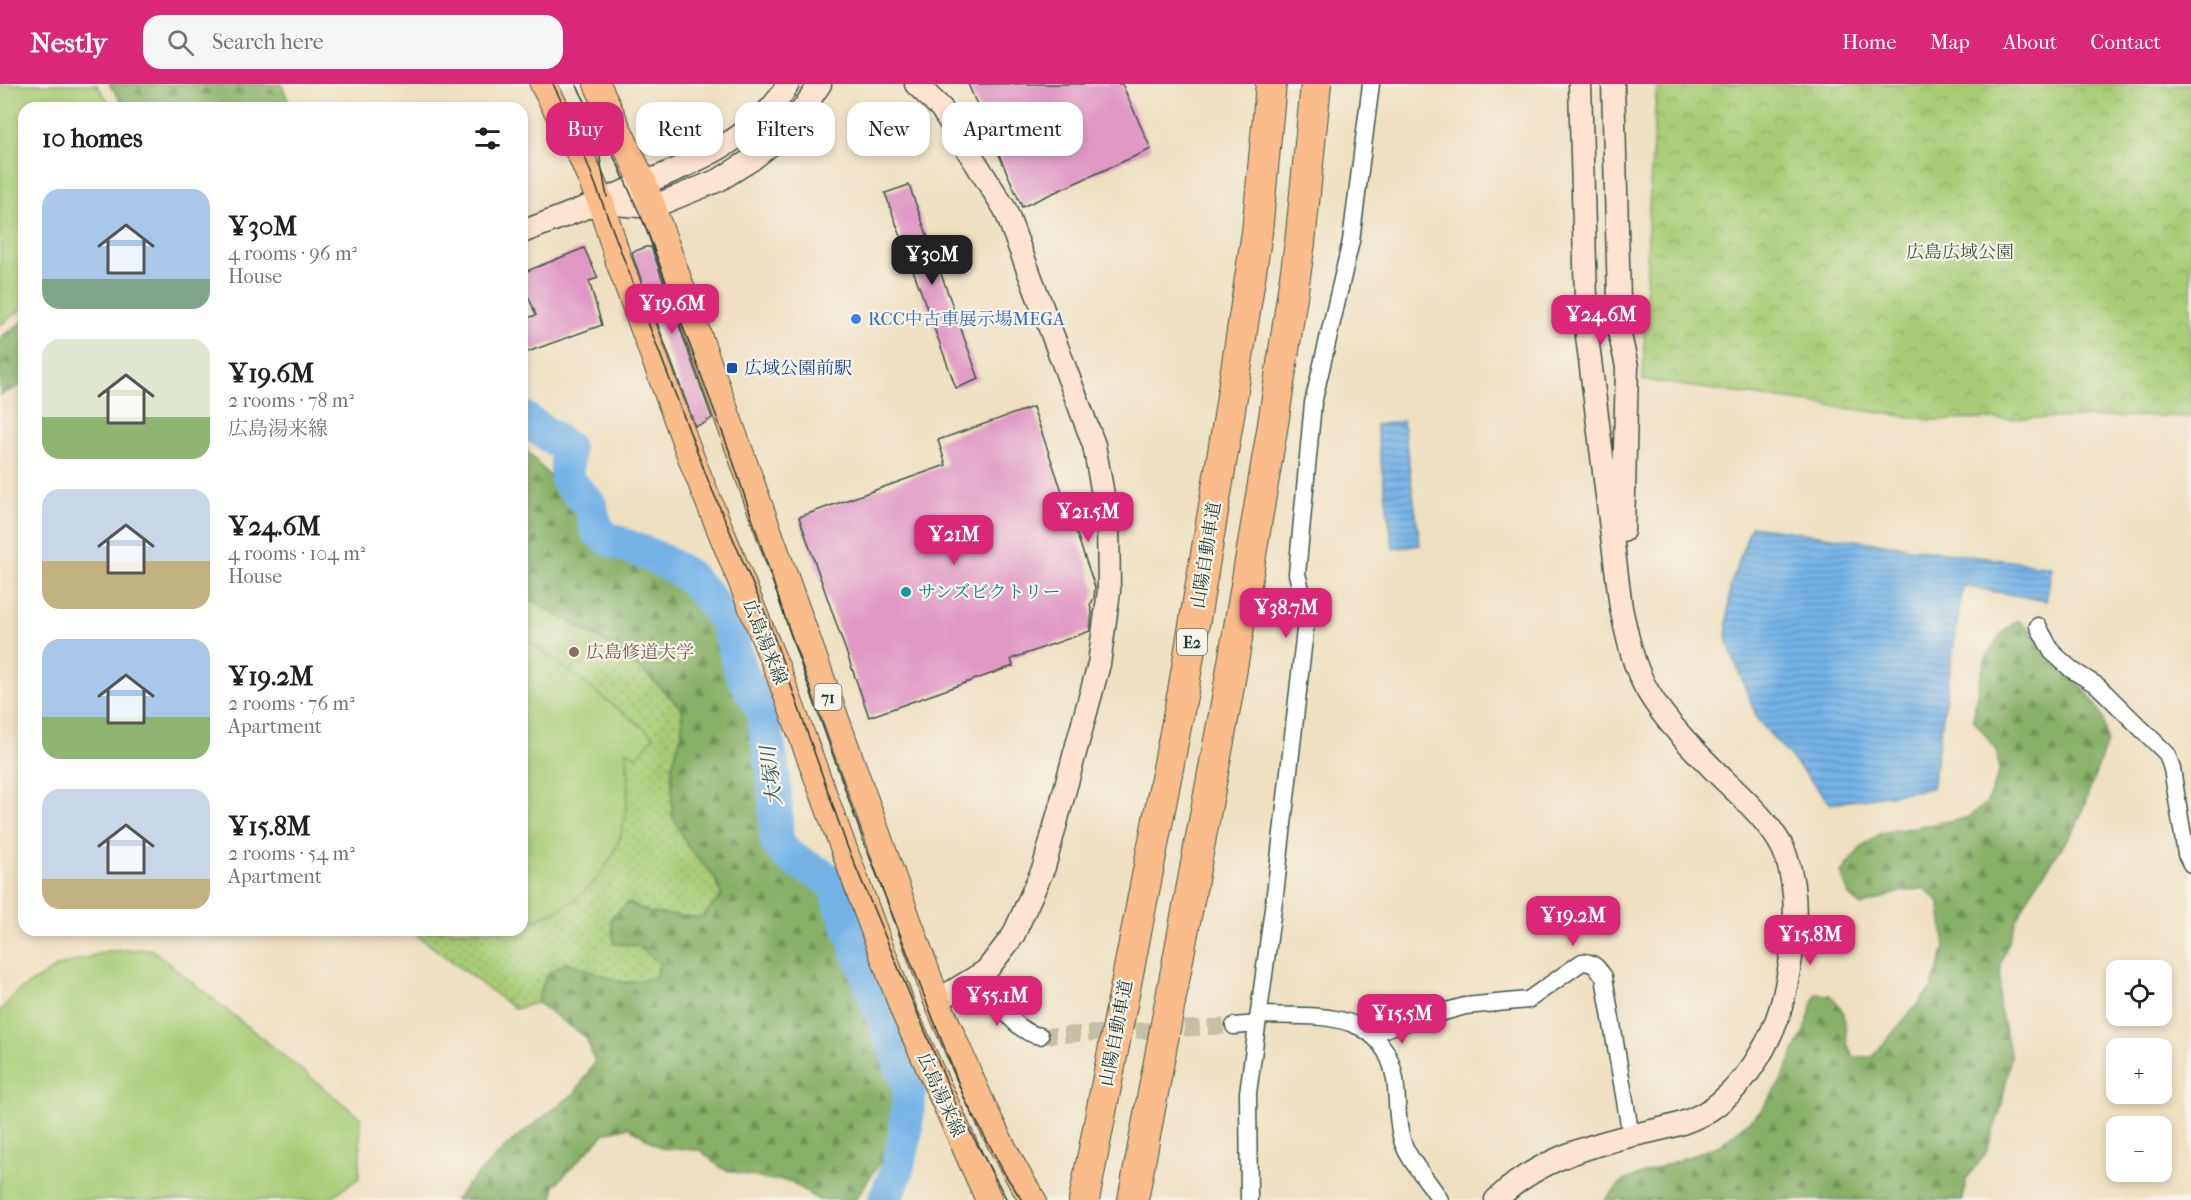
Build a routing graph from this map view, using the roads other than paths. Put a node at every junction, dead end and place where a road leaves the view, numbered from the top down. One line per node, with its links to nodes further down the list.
1 (543, 84): 12 (main road, 広島湯来線 / 71)
2 (597, 84): 11 (main road, 広島湯来線 / 71)
3 (788, 84): 11 (street)
4 (820, 84): 11 (street)
5 (916, 84): 17 (street)
6 (1271, 84): 24 (highway, 山陽自動車道 / E2)
7 (1316, 84): 27 (highway, E2)
8 (1371, 84): 19 (street)
9 (1580, 84): 14 (street)
10 (1613, 84): 14 (street)
11 (648, 195): 12 (street); 18 (main road, 広島湯来線 / 71)
12 (601, 203): 13 (street); 25 (main road, 広島湯来線 / 71)
13 (528, 230)
14 (1621, 608): 23 (street)
15 (2038, 626): 16 (street)
16 (2191, 864)
17 (979, 975): 18 (street); 22 (street)
18 (937, 1001): 26 (main road, 広島湯来線 / 71)
19 (1258, 1020): 20 (street); 21 (street); 28 (street)
20 (1234, 1026)
21 (1373, 1035): 23 (street); 29 (street)
22 (1040, 1036)
23 (1631, 1136): 30 (street)
24 (1084, 1197)
25 (989, 1200)
26 (1033, 1200)
27 (1133, 1200)
28 (1249, 1200)
29 (1440, 1200)
30 (1496, 1200)

